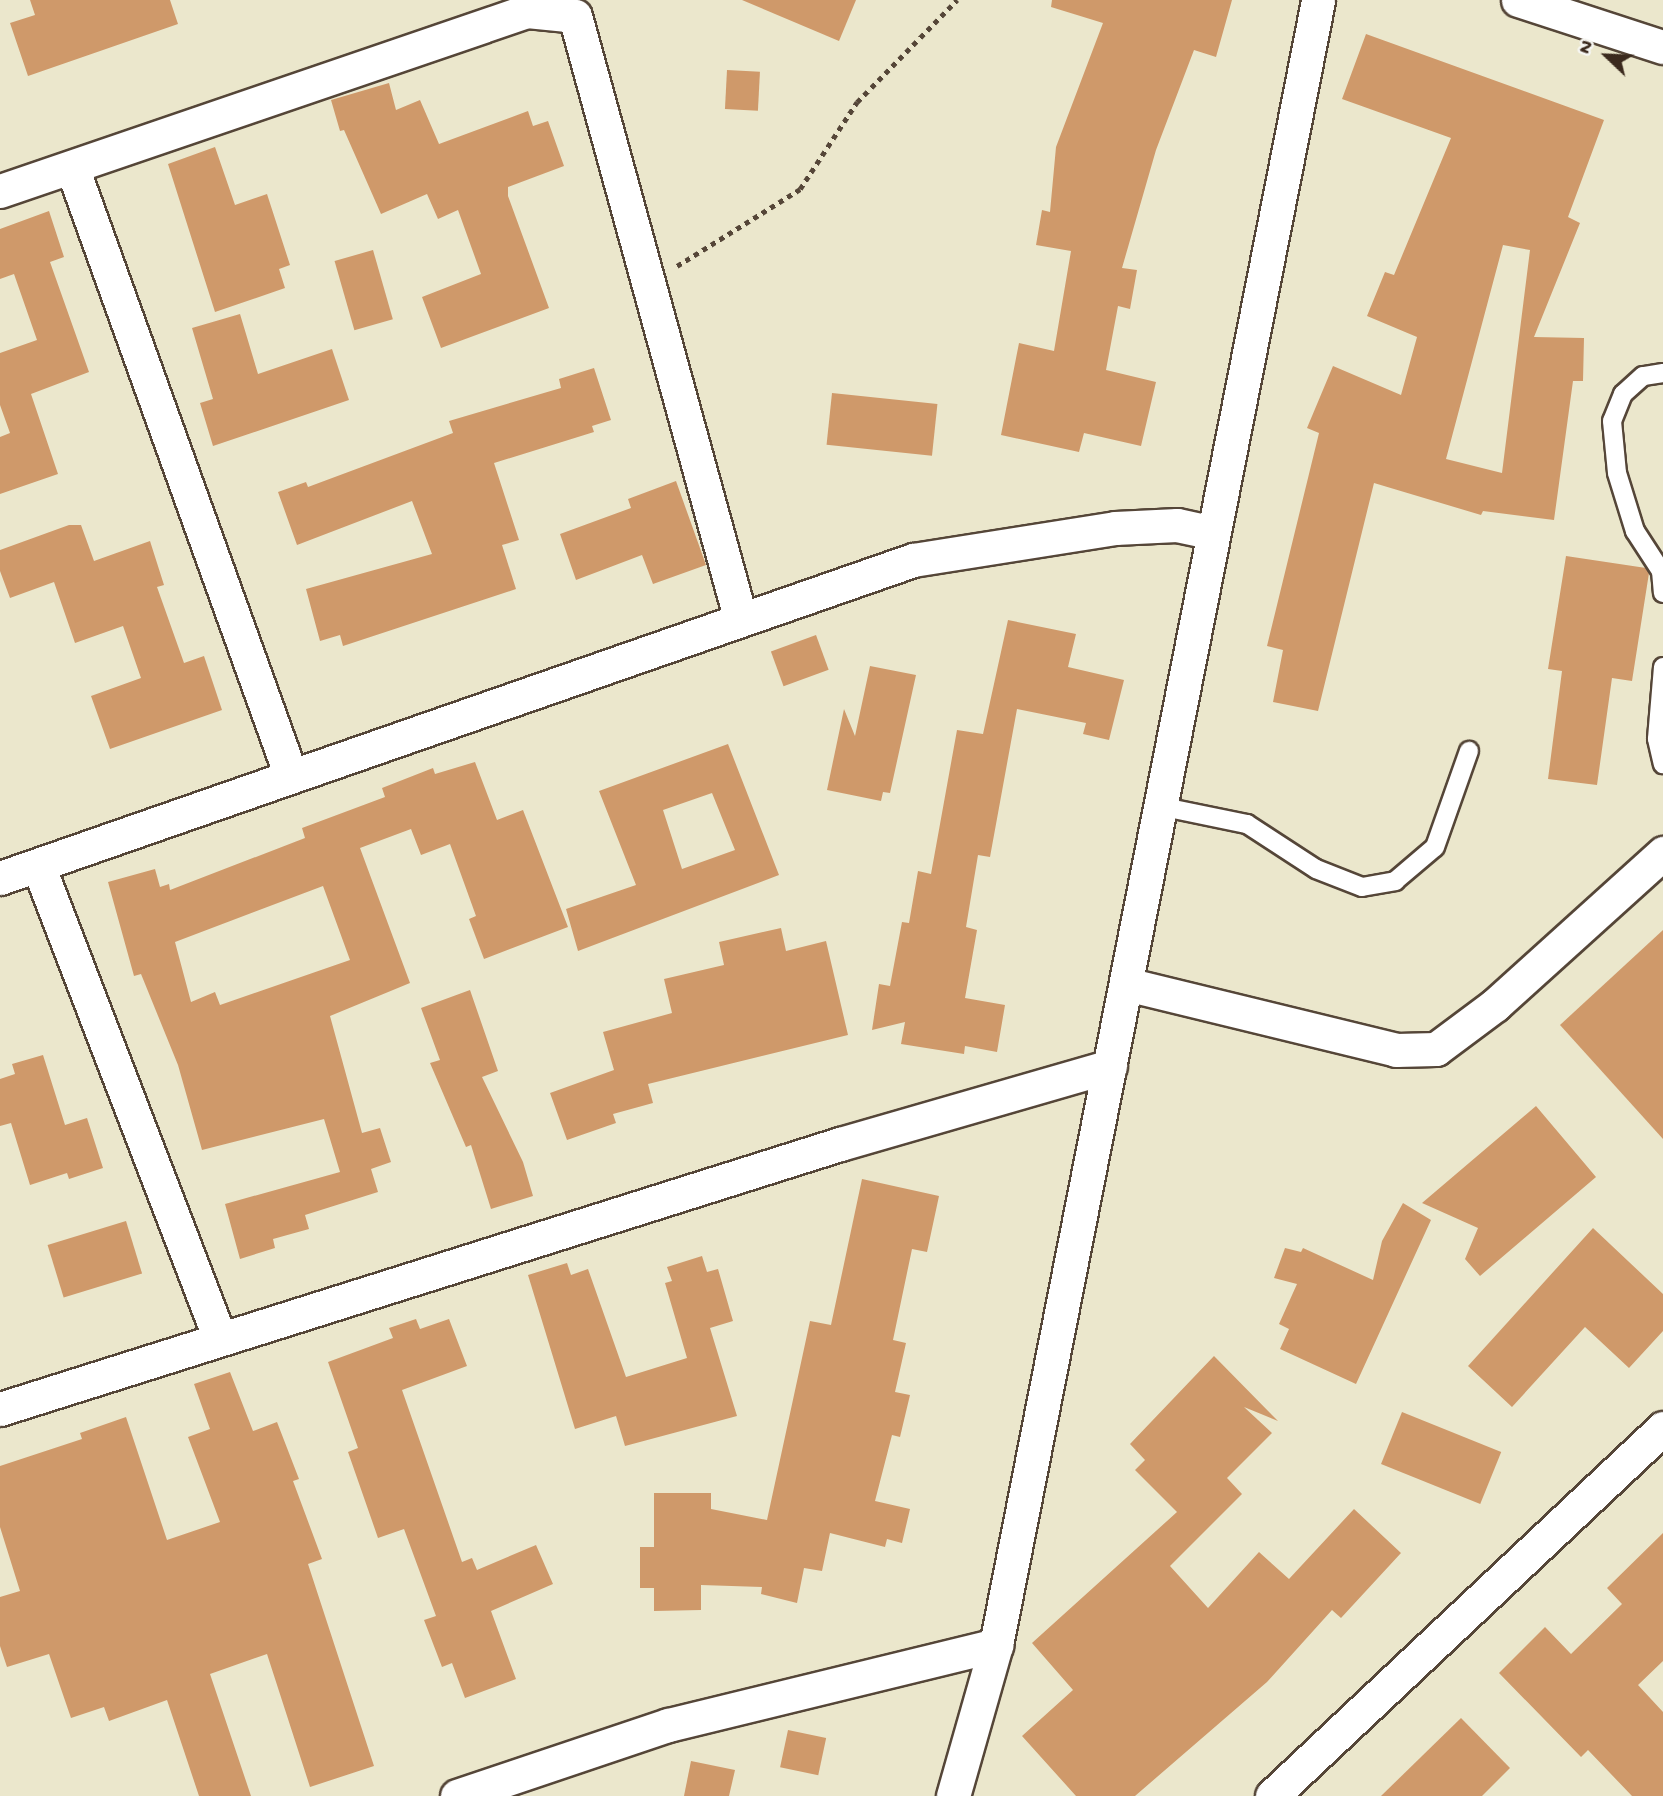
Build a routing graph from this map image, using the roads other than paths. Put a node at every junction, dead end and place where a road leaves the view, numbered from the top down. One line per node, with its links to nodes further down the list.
1 (1318, 0): 7 (street)
2 (1526, 1): 3 (street)
3 (1663, 47)
4 (72, 167): 5 (street); 9 (street); 13 (street)
5 (0, 191)
6 (1663, 373): 8 (lane)
7 (1211, 532): 9 (street); 14 (street)
8 (1663, 593)
9 (740, 617): 13 (street)
10 (1663, 667): 12 (lane)
11 (1469, 751): 14 (lane)
12 (1663, 764)
13 (291, 776): 16 (street)
14 (1159, 806): 18 (street)
15 (1663, 853): 18 (street)
16 (38, 865): 17 (street); 20 (street)
17 (0, 878)
18 (1126, 984): 19 (street)
19 (1110, 1066): 20 (street); 23 (street)
20 (220, 1339): 21 (street)
21 (0, 1409)
22 (1663, 1428): 26 (street)
23 (996, 1645): 24 (street); 25 (street)
24 (457, 1796)
25 (953, 1796)
26 (1272, 1796)

